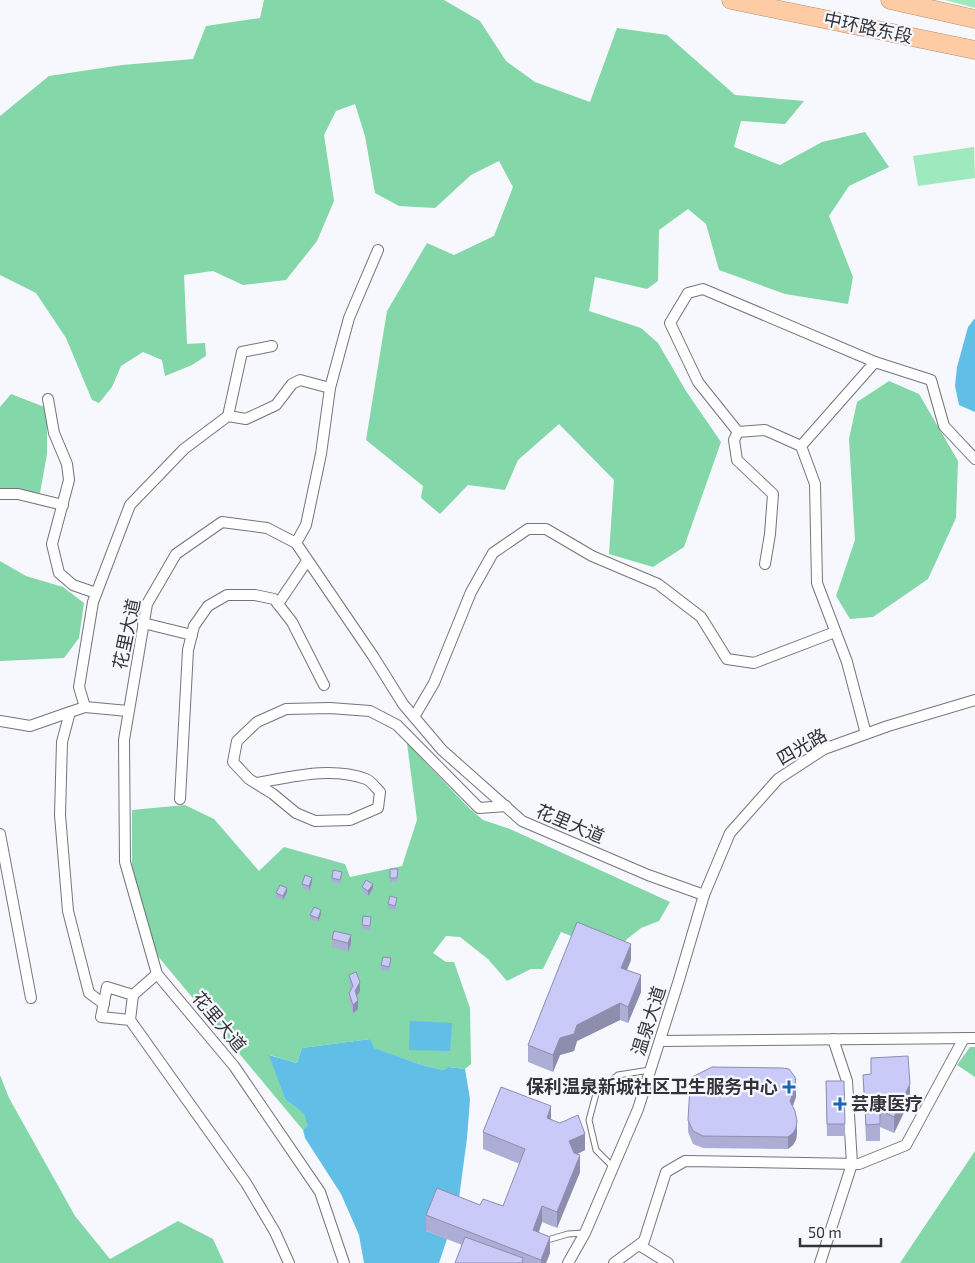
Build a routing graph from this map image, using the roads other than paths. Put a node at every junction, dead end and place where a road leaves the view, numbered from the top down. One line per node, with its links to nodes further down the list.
1 (731, 0): 4 (highway, 中环路东段)
2 (890, 0): 3 (highway, 中环路东段)
3 (975, 19)
4 (975, 50)
5 (378, 250): 8 (street)
6 (272, 346): 10 (street)
7 (875, 362): 11 (street); 12 (street); 13 (street)
8 (330, 388): 10 (street); 16 (street)
9 (48, 399): 15 (street)
10 (228, 416): 19 (street)
11 (738, 432): 12 (street); 18 (street)
12 (801, 446): 22 (street)
13 (975, 459)
14 (0, 494): 15 (street)
15 (63, 505): 19 (street)
16 (296, 544): 17 (street, 花里大道); 21 (street, 花里大道)
17 (307, 561): 20 (street); 29 (street, 花里大道)
18 (765, 564)
19 (96, 593): 26 (street)
20 (278, 604): 23 (street); 24 (street)
21 (143, 623): 23 (street); 27 (street, 花里大道)
22 (835, 632): 29 (street); 31 (street)
23 (192, 635): 33 (street)
24 (324, 685)
25 (975, 700): 31 (street, 四光路)
26 (85, 707): 27 (street); 28 (street)
27 (128, 711): 37 (street, 花里大道)
28 (70, 712): 30 (street); 40 (street)
29 (414, 717): 34 (street, 花里大道)
30 (0, 721)
31 (866, 734): 36 (street, 四光路)
32 (256, 783): 32 (street); 34 (street)
33 (180, 800)
34 (506, 806): 36 (street, 花里大道)
35 (0, 834): 39 (street)
36 (704, 895): 45 (street, 温泉大道)
37 (157, 974): 38 (street); 53 (street, 花里大道)
38 (133, 995): 40 (street); 41 (street)
39 (31, 998)
40 (104, 1004): 41 (street)
41 (130, 1020): 52 (street)
42 (964, 1038): 43 (street); 44 (street); 47 (street)
43 (975, 1038)
44 (833, 1039): 45 (street); 47 (street)
45 (660, 1041): 46 (street, 温泉大道)
46 (651, 1070): 48 (street, 温泉大道); 48 (lane)
47 (852, 1164): 51 (street); 57 (street)
48 (613, 1167): 49 (street, 温泉大道)
49 (585, 1233): 50 (lane); 54 (street, 温泉大道)
50 (541, 1242)
51 (639, 1245): 55 (street); 56 (street)
52 (288, 1263)
53 (344, 1263)
54 (568, 1263)
55 (614, 1263)
56 (668, 1263)
57 (820, 1263)

